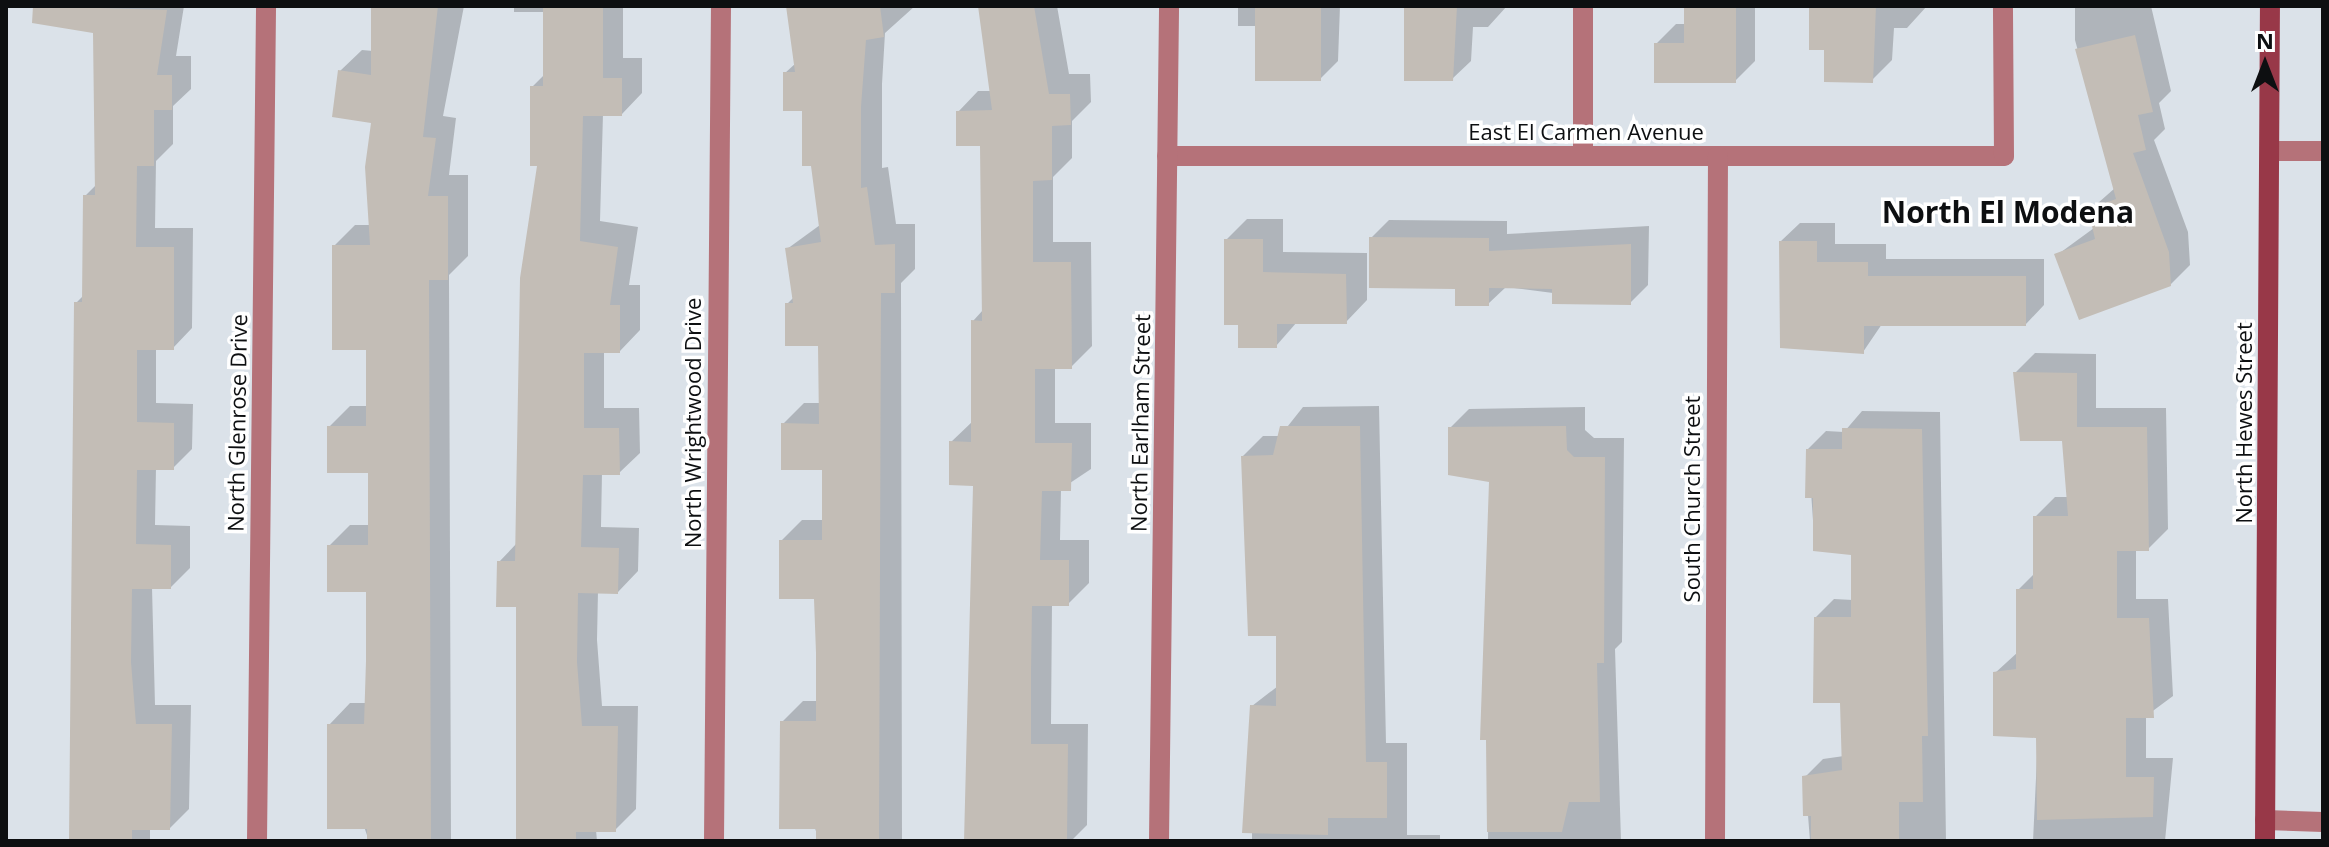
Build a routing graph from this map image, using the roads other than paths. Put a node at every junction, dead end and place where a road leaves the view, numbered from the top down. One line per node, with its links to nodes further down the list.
1 (266, 6): 14 (street, North Glenrose Drive)
2 (721, 6): 15 (street, North Wrightwood Drive)
3 (1169, 6): 9 (street, North Earlham Street)
4 (1583, 6): 10 (street)
5 (2003, 6): 11 (street, East El Carmen Avenue)
6 (2270, 6): 7 (main road, North Hewes Street)
7 (2270, 151): 8 (street); 13 (main road, North Hewes Street)
8 (2323, 151)
9 (1167, 156): 10 (street, East El Carmen Avenue); 16 (street, North Earlham Street)
10 (1583, 156): 11 (street, East El Carmen Avenue)
11 (1718, 156): 17 (street, South Church Street)
12 (2323, 822): 13 (street)
13 (2265, 831)
14 (257, 841)
15 (714, 841)
16 (1159, 841)
17 (1715, 841)

